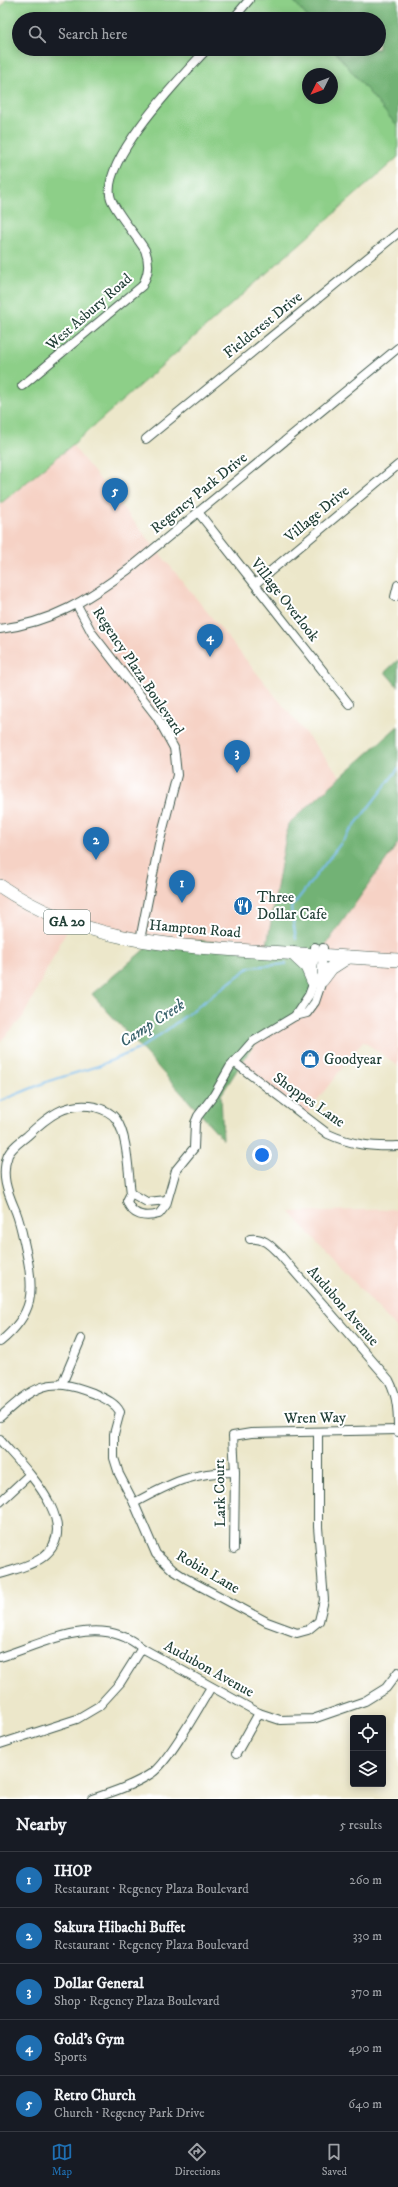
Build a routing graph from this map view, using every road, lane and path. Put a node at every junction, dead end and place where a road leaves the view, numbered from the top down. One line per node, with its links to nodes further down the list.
1 (249, 0): 2 (street)
2 (239, 12)
3 (201, 56): 6 (street, West Asbury Road)
4 (398, 232): 7 (street, Fieldcrest Drive)
5 (398, 348): 9 (street, Regency Park Drive)
6 (22, 386)
7 (146, 439)
8 (398, 465): 10 (street, Village Drive)
9 (198, 512): 10 (street, Village Overlook); 13 (street, Regency Park Drive)
10 (255, 584): 15 (street, Village Overlook)
11 (398, 585): 12 (street)
12 (395, 598)
13 (77, 605): 14 (street, Regency Park Drive); 17 (street, Regency Plaza Boulevard)
14 (0, 629)
15 (349, 704)
16 (0, 886): 17 (main road, Hampton Road / GA 20)
17 (140, 940): 19 (main road, Hampton Road / GA 20)
18 (319, 951): 19 (main road, Hampton Road / GA 20); 20 (main road, Hampton Road / GA 20); 22 (street)
19 (292, 953): 22 (main road)
20 (348, 957): 21 (main road, Hampton Road / GA 20); 22 (main road)
21 (398, 960)
22 (317, 981): 23 (street)
23 (234, 1062): 24 (street, Shoppes Lane); 26 (street)
24 (398, 1146)
25 (131, 1193): 26 (street); 26 (street); 29 (street)
26 (167, 1200)
27 (250, 1239): 32 (street, Audubon Avenue)
28 (82, 1339): 30 (street)
29 (0, 1342)
30 (62, 1384): 31 (street, Robin Lane); 39 (street, Robin Lane)
31 (0, 1417)
32 (398, 1431): 33 (street, Wren Way)
33 (318, 1432): 34 (street, Wren Way); 39 (street, Robin Lane)
34 (232, 1436): 36 (street, Lark Court)
35 (0, 1440): 37 (street)
36 (235, 1472): 39 (street); 40 (street, Lark Court)
37 (29, 1475): 38 (street); 41 (street)
38 (0, 1502)
39 (134, 1503)
40 (234, 1550)
41 (0, 1574)
42 (142, 1648): 43 (street, Audubon Avenue); 45 (street, Audubon Avenue); 47 (street)
43 (0, 1657)
44 (398, 1672): 46 (street, Audubon Avenue)
45 (211, 1687): 46 (street, Audubon Avenue); 49 (street)
46 (259, 1713): 48 (street)
47 (0, 1744)
48 (236, 1754)
49 (92, 1799)

